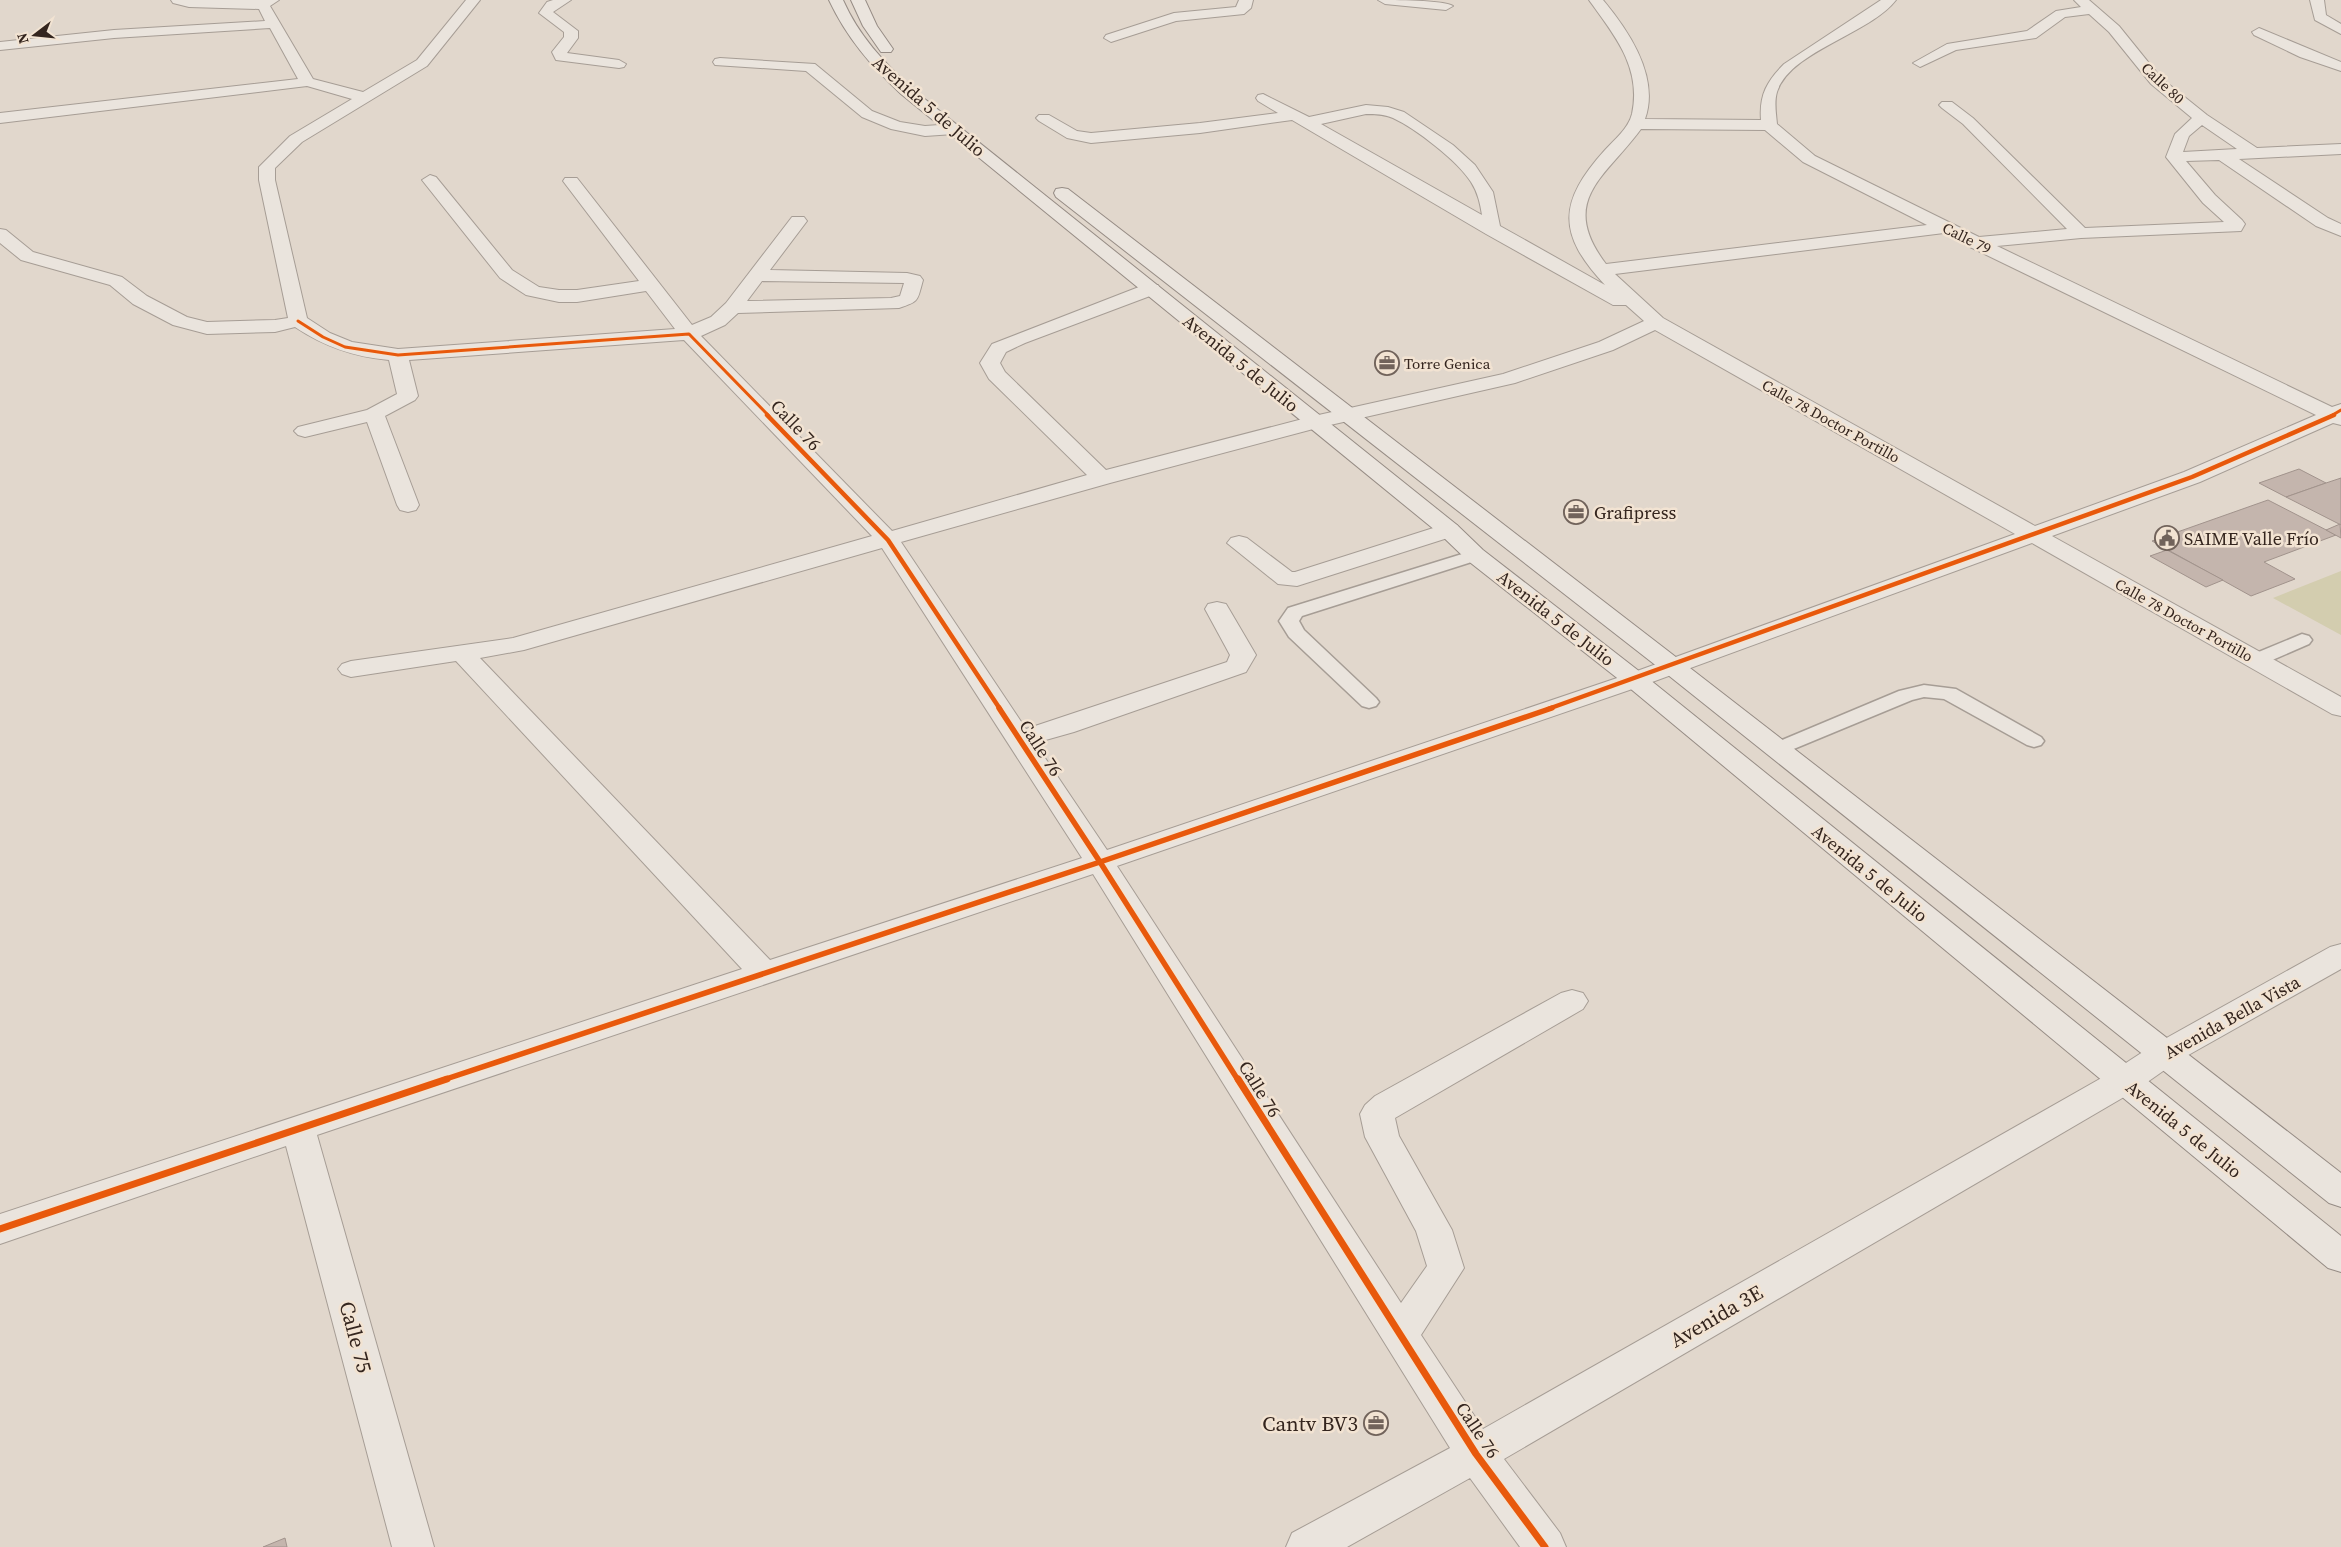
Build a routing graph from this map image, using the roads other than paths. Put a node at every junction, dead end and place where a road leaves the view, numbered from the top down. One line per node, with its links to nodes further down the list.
1 (178, 0): 11 (street)
2 (473, 0): 24 (street)
3 (564, 0): 21 (street)
4 (836, 0): 33 (street, Avenida 5 de Julio)
5 (858, 0): 57 (street, Avenida 5 de Julio)
6 (1246, 0): 17 (street)
7 (1385, 0): 13 (street)
8 (1596, 0): 31 (street)
9 (1889, 0): 32 (street)
10 (2317, 0): 15 (street)
11 (268, 2): 14 (street)
12 (2086, 5): 20 (street); 29 (street, Calle 80)
13 (1446, 6)
14 (275, 24): 18 (street); 23 (street)
15 (2341, 30)
16 (2259, 32): 22 (street)
17 (1111, 38)
18 (0, 46)
19 (720, 62): 33 (street)
20 (1920, 63)
21 (619, 64)
22 (2341, 66)
23 (308, 82): 24 (street); 27 (street)
24 (367, 98): 52 (street)
25 (1263, 98): 30 (street)
26 (1947, 106): 44 (street)
27 (0, 118)
28 (1044, 118): 30 (street)
29 (2202, 118): 35 (street, Calle 80); 37 (street)
30 (1302, 119): 42 (street); 42 (street)
31 (1636, 124): 32 (street); 47 (street, Calle 78 Doctor Portillo)
32 (1769, 125): 41 (street, Calle 79)
33 (954, 129): 50 (street, Avenida 5 de Julio)
34 (2341, 149): 35 (street)
35 (2255, 154): 36 (street)
36 (2224, 156): 37 (street); 43 (street)
37 (2174, 157): 44 (street)
38 (430, 180): 49 (street)
39 (571, 181): 49 (street, Calle 76)
40 (798, 221): 48 (street)
41 (1946, 228): 46 (street, Calle 79); 47 (street)
42 (1492, 230): 53 (street)
43 (2341, 231)
44 (2081, 233): 46 (street)
45 (0, 234): 52 (street)
46 (1976, 243): 58 (street, Calle 79)
47 (1601, 270): 53 (street, Calle 78 Doctor Portillo)
48 (758, 275): 51 (street); 51 (street)
49 (651, 285): 54 (street, Calle 76)
50 (1151, 289): 59 (street, Avenida 5 de Julio); 61 (street)
51 (733, 307): 54 (street)
52 (298, 321): 55 (street)
53 (1656, 322): 57 (street); 64 (street, Calle 78 Doctor Portillo)
54 (689, 334): 55 (street); 65 (street, Calle 76)
55 (398, 355): 56 (street)
56 (374, 414): 60 (street); 62 (street)
57 (1348, 415): 59 (street); 72 (street, Avenida 5 de Julio)
58 (2339, 415): 64 (street)
59 (1314, 422): 61 (street); 63 (street, Avenida 5 de Julio)
60 (305, 432)
61 (1102, 478): 65 (street)
62 (408, 505)
63 (1449, 530): 66 (street); 67 (street, Avenida 5 de Julio)
64 (2033, 534): 71 (street, Calle 78 Doctor Portillo); 72 (street)
65 (888, 540): 70 (street); 77 (street, Calle 76)
66 (1239, 543)
67 (1475, 555): 74 (street, Avenida 5 de Julio); 75 (lane)
68 (1217, 609): 77 (street)
69 (2302, 640): 71 (lane)
70 (462, 653): 73 (street); 82 (street)
71 (2256, 660): 76 (street, Calle 78 Doctor Portillo)
72 (1672, 666): 74 (street); 79 (street, Avenida 5 de Julio)
73 (351, 669)
74 (1635, 680): 80 (street); 85 (street, Avenida 5 de Julio)
75 (1369, 702)
76 (2341, 708)
77 (1019, 739): 80 (street, Calle 76)
78 (2034, 740): 79 (lane)
79 (1777, 748): 84 (street, Avenida 5 de Julio)
80 (1100, 862): 82 (street); 90 (street, Calle 76)
81 (2341, 955): 84 (street, Avenida Bella Vista)
82 (764, 973): 86 (street)
83 (1572, 1001): 90 (street)
84 (2164, 1054): 85 (street, Avenida Bella Vista); 87 (street, Avenida 5 de Julio)
85 (2124, 1081): 89 (street, Avenida 5 de Julio); 91 (street, Avenida 3E)
86 (298, 1128): 88 (street); 92 (street, Calle 75)
87 (2341, 1193)
88 (0, 1229)
89 (2341, 1257)
90 (1400, 1335): 91 (street, Calle 76)
91 (1476, 1454): 93 (street, Avenida 3E); 94 (street, Calle 76)
92 (413, 1547)
93 (1307, 1547)
94 (1545, 1547)

